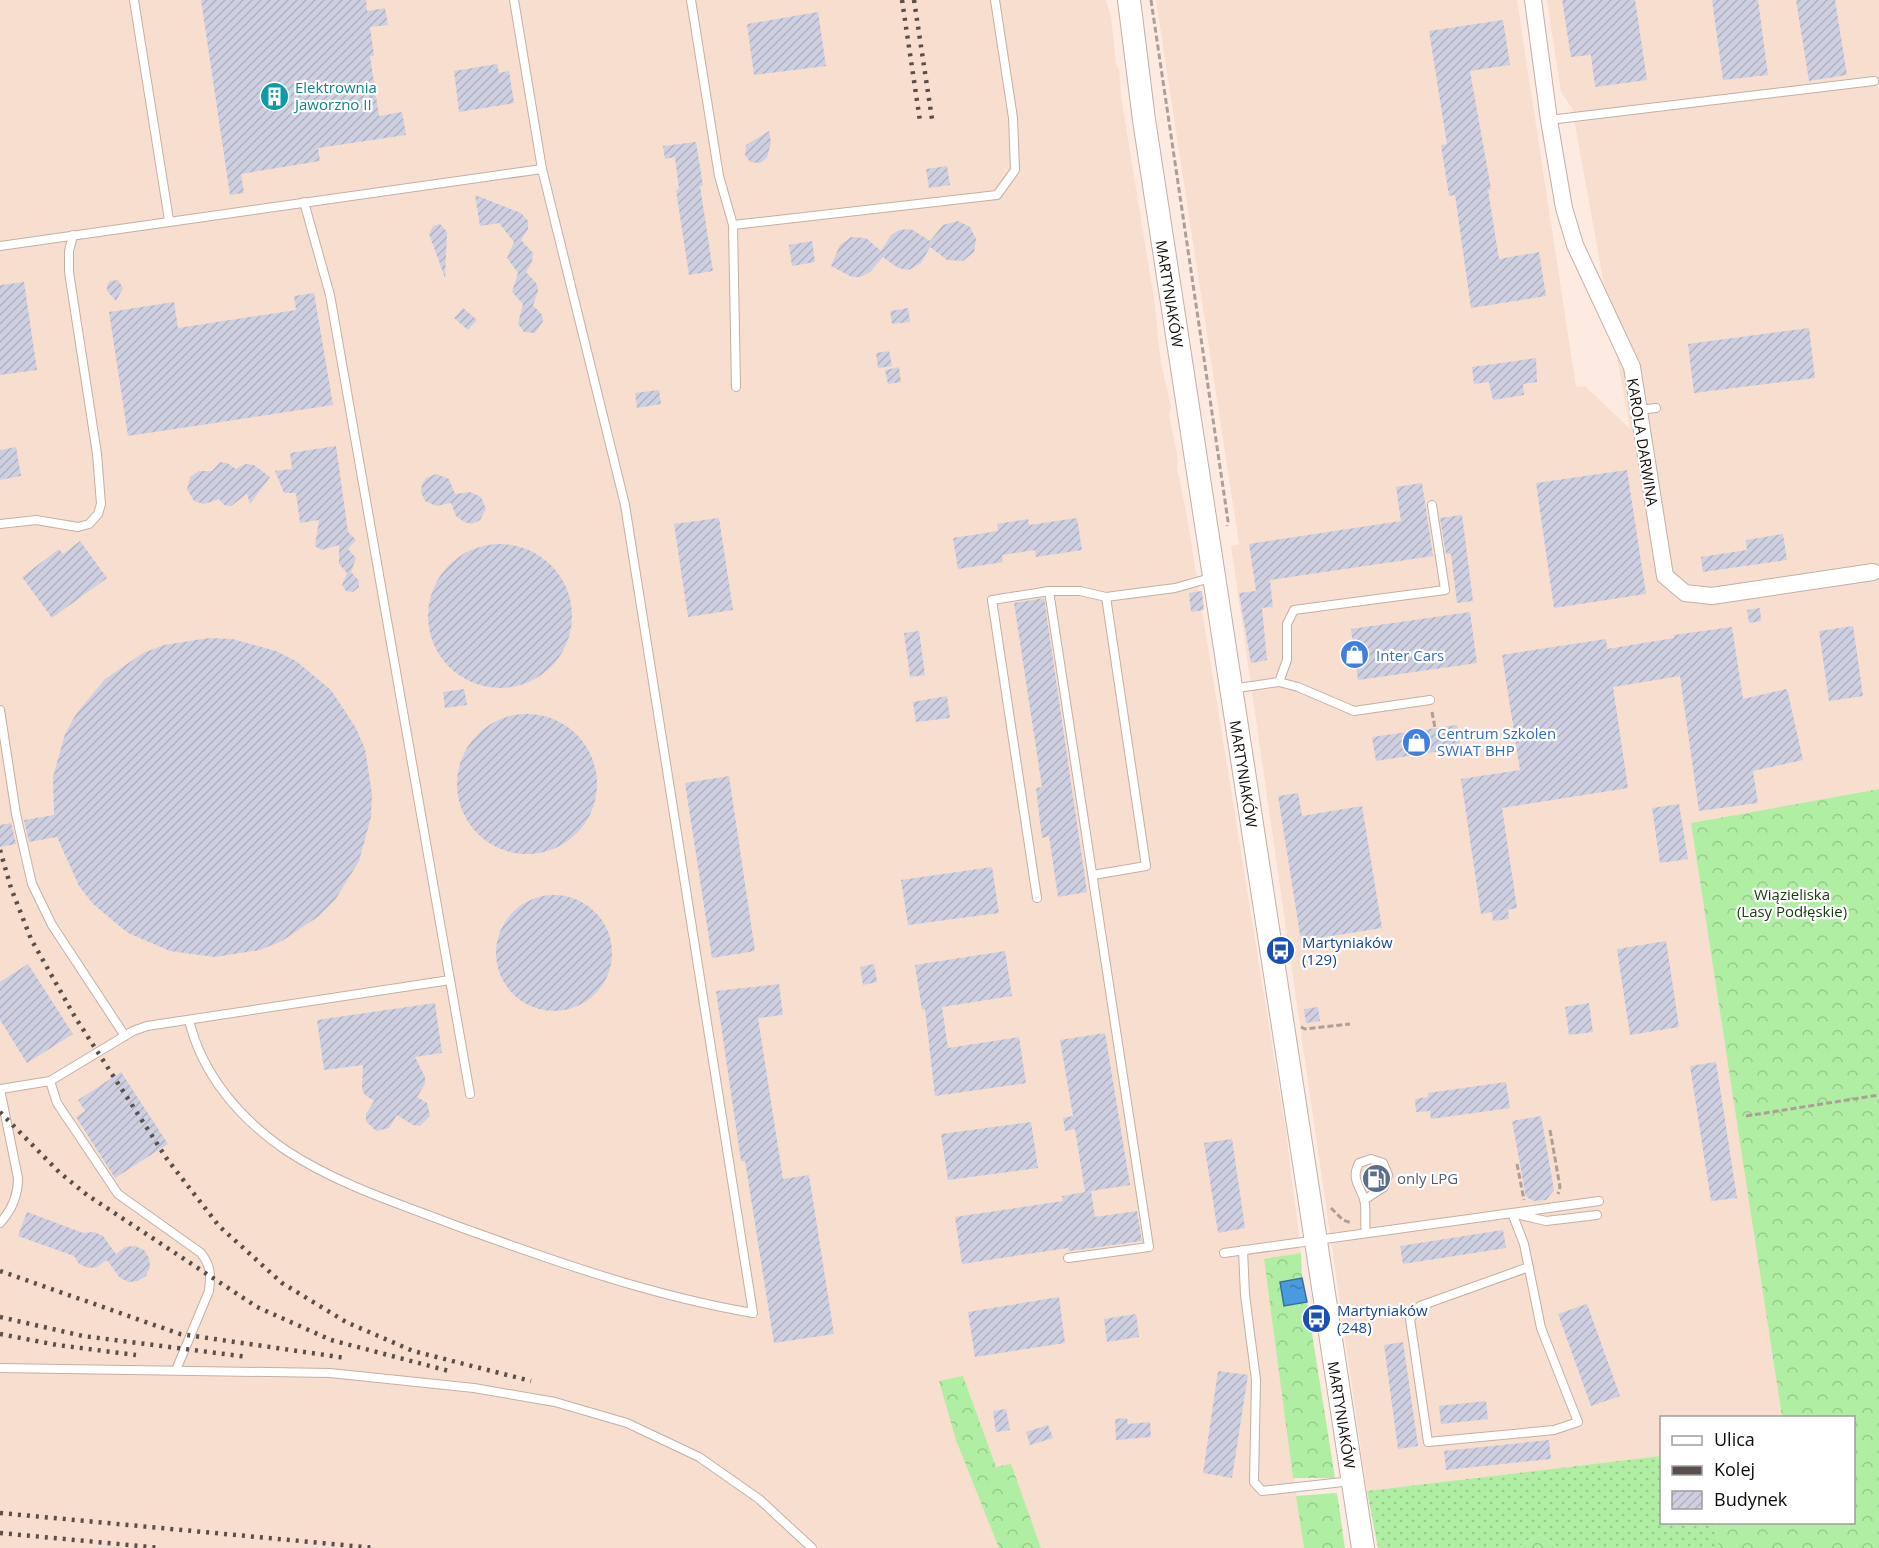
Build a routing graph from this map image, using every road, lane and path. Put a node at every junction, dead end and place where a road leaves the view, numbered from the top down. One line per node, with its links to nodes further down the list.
1 (134, 0): 12 (lane)
2 (514, 0): 10 (lane)
3 (692, 0): 13 (lane)
4 (995, 0): 13 (lane)
5 (1129, 0): 23 (main road, MARTYNIAKÓW)
6 (1151, 0): 21 (path)
7 (1533, 0): 9 (street, KAROLA DARWINA)
8 (1874, 81): 9 (lane)
9 (1549, 120): 18 (street, KAROLA DARWINA)
10 (542, 169): 11 (lane); 34 (lane)
11 (304, 202): 12 (lane); 33 (lane)
12 (169, 220): 14 (lane)
13 (733, 225): 16 (lane)
14 (73, 235): 15 (lane); 20 (lane)
15 (0, 246)
16 (736, 387)
17 (1656, 408): 18 (lane)
18 (1638, 410): 22 (street, KAROLA DARWINA)
19 (1432, 505): 26 (lane)
20 (0, 524)
21 (1226, 531)
22 (1873, 572)
23 (1214, 577): 25 (lane); 27 (main road, MARTYNIAKÓW)
24 (1049, 591): 25 (lane); 31 (lane); 32 (lane)
25 (1106, 597): 31 (lane)
26 (1279, 682): 27 (lane); 28 (lane)
27 (1231, 689): 53 (main road, MARTYNIAKÓW)
28 (1430, 700): 30 (path)
29 (0, 710): 35 (lane)
30 (1435, 728)
31 (1093, 874): 56 (lane)
32 (1037, 898)
33 (450, 980): 34 (lane); 38 (lane)
34 (189, 1020): 35 (lane)
35 (125, 1036): 36 (lane)
36 (50, 1081): 37 (lane); 59 (lane)
37 (1, 1089): 51 (lane)
38 (470, 1094)
39 (1879, 1095): 40 (path)
40 (1746, 1116)
41 (1550, 1130): 43 (path)
42 (1517, 1164): 47 (path)
43 (1558, 1194)
44 (1364, 1200): 44 (lane); 50 (lane)
45 (1599, 1201): 48 (lane)
46 (1327, 1202): 50 (path)
47 (1530, 1202)
48 (1512, 1213): 49 (lane); 52 (lane); 57 (lane)
49 (1597, 1215)
50 (1364, 1222): 52 (lane)
51 (0, 1223)
52 (1366, 1233): 53 (lane)
53 (1316, 1240): 54 (lane); 60 (main road, MARTYNIAKÓW)
54 (1243, 1250): 55 (lane); 60 (lane)
55 (1224, 1252)
56 (1068, 1258)
57 (1529, 1267): 57 (lane)
58 (0, 1368): 59 (lane)
59 (176, 1370): 61 (lane)
60 (1353, 1481): 62 (main road, MARTYNIAKÓW)
61 (812, 1548)
62 (1363, 1548)

